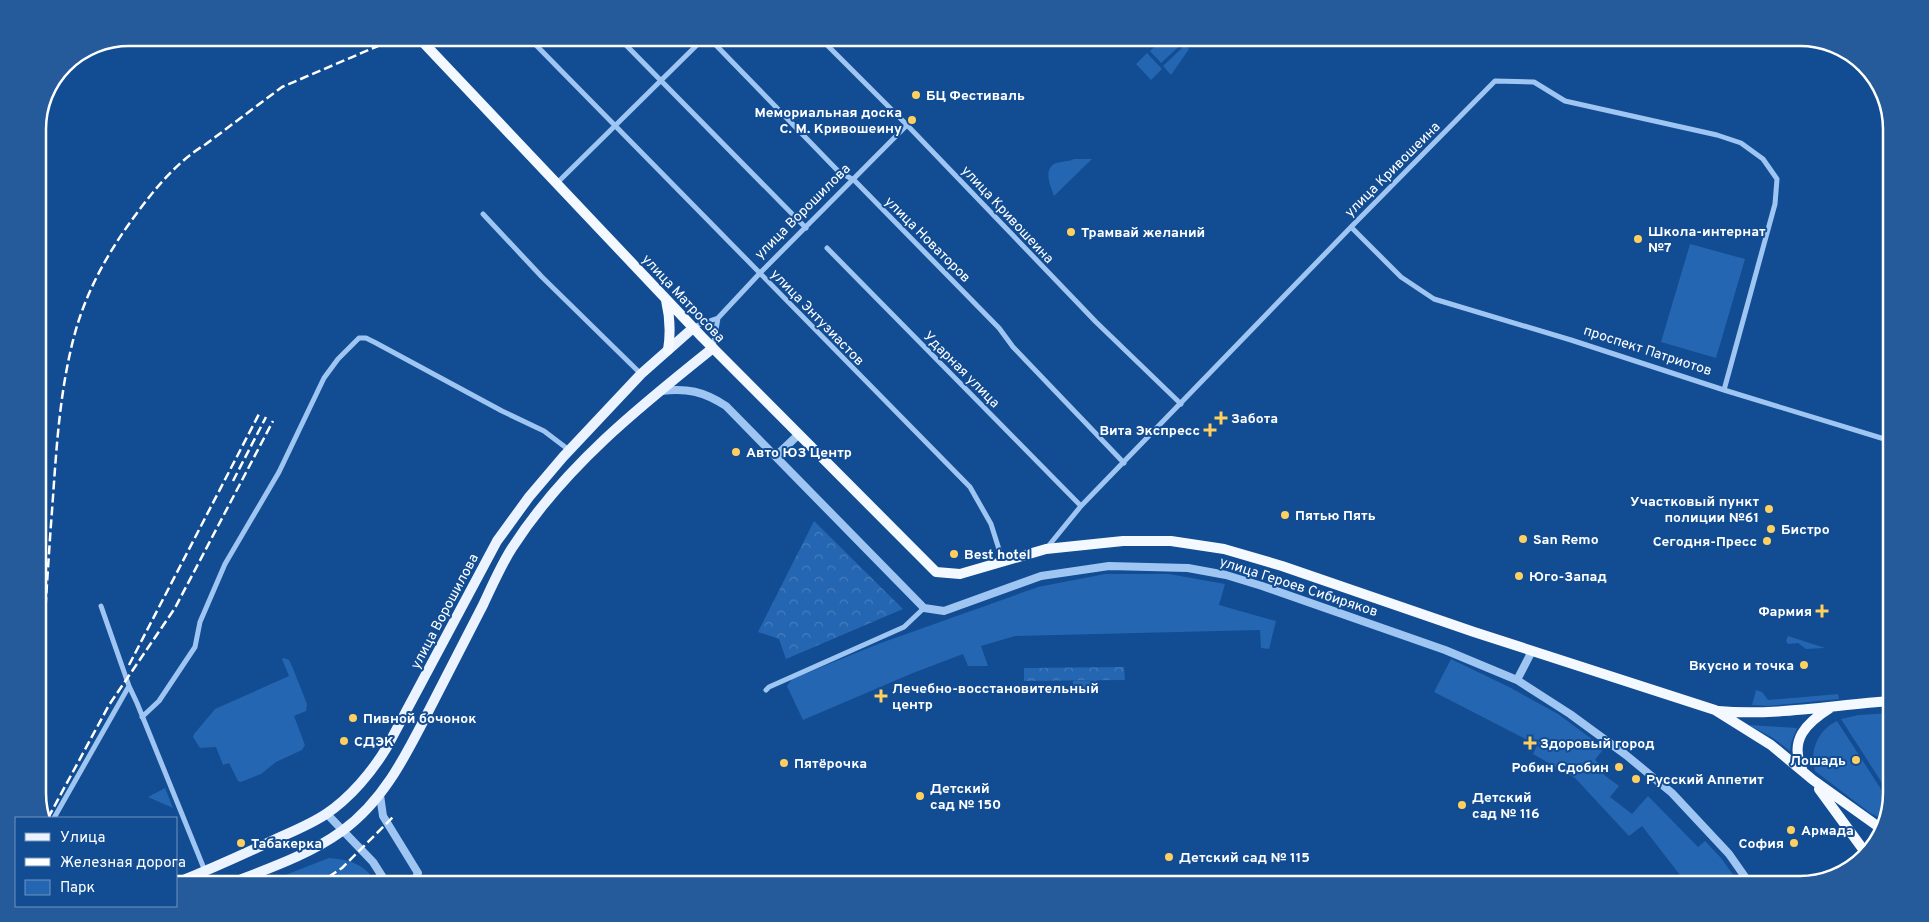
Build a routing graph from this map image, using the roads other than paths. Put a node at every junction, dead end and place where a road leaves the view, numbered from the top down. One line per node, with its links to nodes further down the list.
1 (431, 46): 11 (highway, улица Матросова)
2 (537, 46): 8 (street, улица Энтузиастов)
3 (627, 46): 7 (street)
4 (696, 46): 7 (street)
5 (717, 46): 10 (street, улица Новаторов)
6 (828, 46): 9 (street, улица Кривошеина)
7 (661, 80): 8 (street); 14 (street)
8 (615, 125): 11 (street); 16 (street, улица Энтузиастов)
9 (907, 125): 10 (street, улица Ворошилова); 25 (street, улица Кривошеина)
10 (854, 180): 14 (street, улица Ворошилова); 30 (street, улица Новаторов)
11 (557, 183): 17 (highway, улица Матросова)
12 (483, 214): 22 (street)
13 (1351, 227): 23 (street, проспект Патриотов); 23 (street, улица Кривошеина); 25 (street, улица Кривошеина)
14 (806, 228): 16 (street, улица Ворошилова)
15 (827, 248): 31 (street, Ударная улица)
16 (760, 274): 18 (street, улица Ворошилова); 33 (street, улица Энтузиастов)
17 (665, 299): 19 (highway, улица Матросова); 21 (highway)
18 (718, 318): 19 (street, улица Ворошилова); 20 (street)
19 (692, 328): 20 (highway, улица Матросова); 21 (main road, улица Ворошилова)
20 (712, 348): 24 (main road); 26 (highway, улица Матросова)
21 (668, 350): 22 (main road, улица Ворошилова)
22 (642, 374): 28 (main road, улица Ворошилова)
23 (1724, 390): 27 (street, проспект Патриотов)
24 (658, 392): 29 (street); 47 (main road)
25 (1181, 404): 30 (street, улица Кривошеина)
26 (798, 435): 29 (street); 34 (highway, улица Матросова)
27 (1883, 439)
28 (570, 450): 44 (street); 48 (main road, улица Ворошилова)
29 (776, 456): 36 (street)
30 (1124, 463): 31 (street, улица Кривошеина)
31 (1081, 506): 32 (street, улица Кривошеина)
32 (1046, 549): 33 (highway, улица Героев Сибиряков); 37 (highway, улица Героев Сибиряков)
33 (1003, 563): 34 (highway, улица Героев Сибиряков)
34 (936, 572)
35 (101, 606): 39 (street)
36 (924, 608): 38 (street, улица Героев Сибиряков); 40 (street)
37 (1532, 651): 38 (street); 43 (highway, улица Героев Сибиряков)
38 (1517, 680): 58 (street, улица Героев Сибиряков)
39 (129, 686): 44 (street); 49 (street)
40 (766, 690)
41 (1883, 702): 42 (highway)
42 (1833, 706): 43 (highway); 45 (highway)
43 (1716, 710): 45 (highway)
44 (142, 717): 53 (street)
45 (1803, 770): 46 (highway)
46 (1813, 780): 50 (highway); 52 (highway)
47 (380, 795): 51 (main road); 57 (street)
48 (327, 814): 51 (street); 53 (main road, улица Ворошилова)
49 (55, 817)
50 (1876, 825)
51 (343, 830): 55 (main road); 56 (street)
52 (1862, 847)
53 (205, 872): 54 (main road, улица Ворошилова)
54 (194, 876)
55 (248, 876)
56 (382, 876)
57 (417, 876)
58 (1744, 876)

